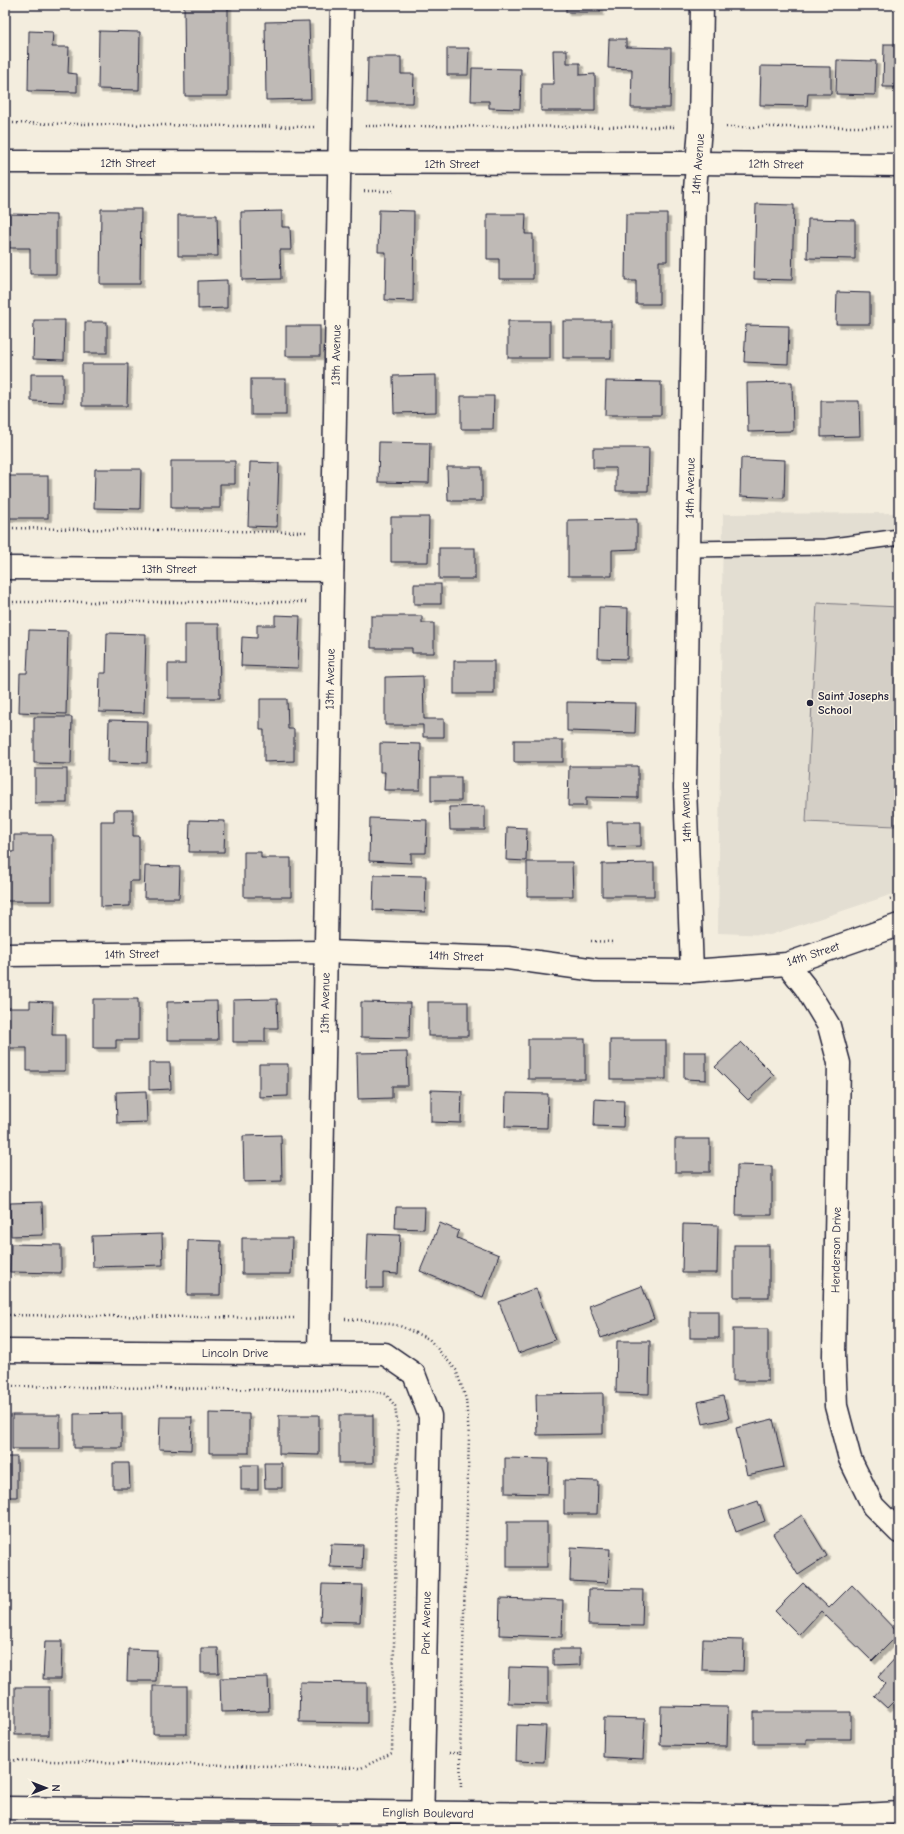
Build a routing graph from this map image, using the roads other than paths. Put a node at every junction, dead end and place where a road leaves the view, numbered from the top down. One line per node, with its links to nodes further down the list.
1 (342, 5): 5 (street, 13th Avenue)
2 (702, 5): 4 (street, 14th Avenue)
3 (5, 162): 5 (street, 12th Street)
4 (697, 163): 5 (street, 12th Street); 6 (street, 12th Street); 8 (street, 14th Avenue)
5 (340, 164): 10 (street, 13th Avenue)
6 (899, 165)
7 (899, 536): 8 (lane)
8 (689, 550): 15 (street, 14th Avenue)
9 (5, 568): 10 (street, 13th Street)
10 (332, 570): 12 (street, 13th Avenue)
11 (899, 924): 14 (street, 14th Street)
12 (326, 952): 13 (street, 14th Street); 15 (street, 14th Street); 17 (street, 13th Avenue)
13 (5, 956)
14 (787, 964): 15 (street, 14th Street); 19 (street, Henderson Drive)
15 (692, 971)
16 (5, 1351): 17 (street, Lincoln Drive)
17 (319, 1353): 18 (street, Lincoln Drive)
18 (430, 1416): 22 (street, Park Avenue)
19 (899, 1532)
20 (5, 1808): 22 (street, English Boulevard)
21 (899, 1813): 23 (street, English Boulevard)
22 (423, 1821): 23 (street, English Boulevard)
23 (827, 1823)

